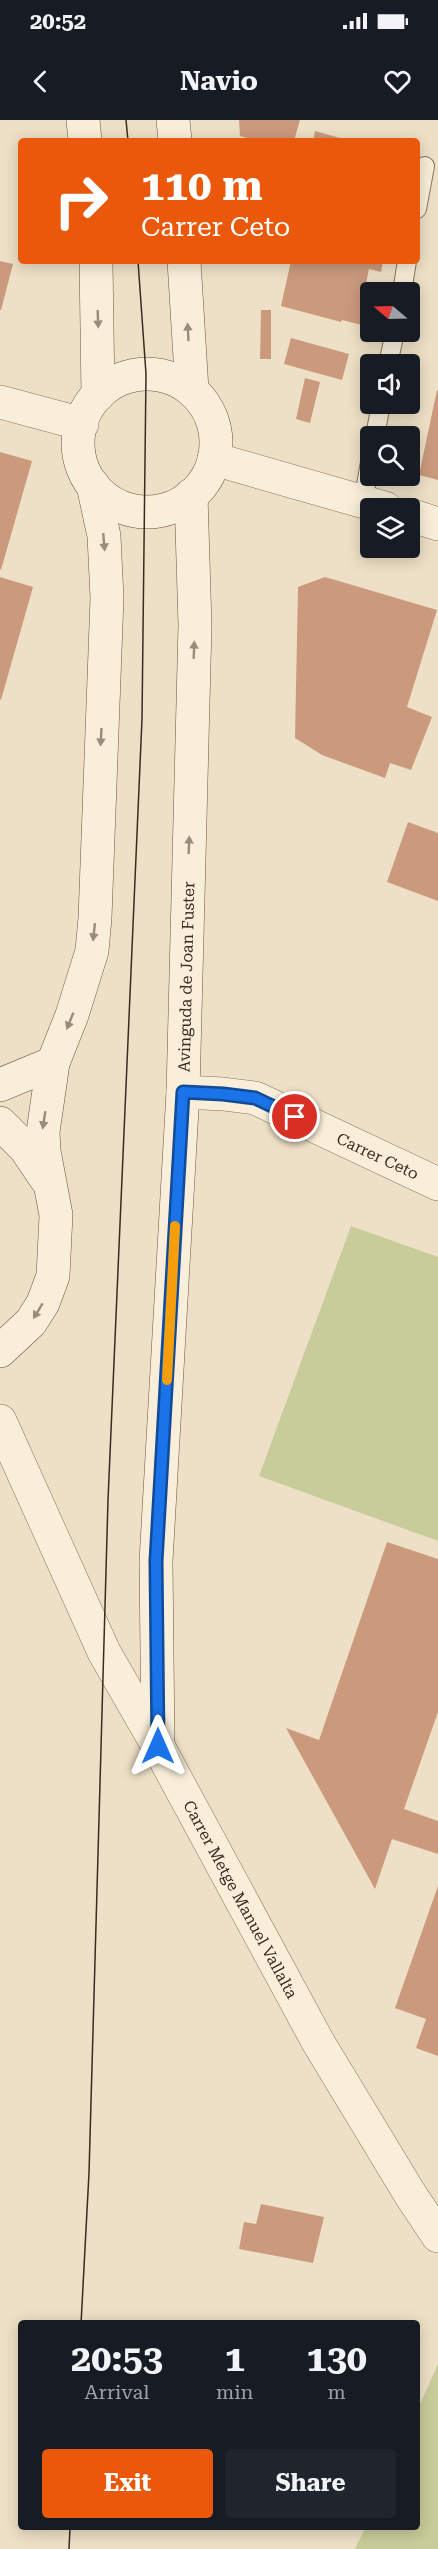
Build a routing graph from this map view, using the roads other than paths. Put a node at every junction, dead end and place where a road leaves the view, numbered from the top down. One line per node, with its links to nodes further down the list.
1 (83, 120): 3 (main road)
2 (173, 120): 4 (main road)
3 (85, 138)
4 (175, 138)
5 (425, 166): 6 (lane)
6 (420, 193)
7 (96, 264): 12 (main road, one-way to 12)
8 (184, 264): 11 (main road, one-way to 8)
9 (407, 264): 10 (lane)
10 (404, 282)
11 (192, 390): 12 (main road); 15 (main road)
12 (98, 395): 14 (main road)
13 (0, 402): 14 (main road)
14 (82, 423): 16 (main road)
15 (214, 459): 17 (main road); 18 (main road)
16 (93, 485): 17 (main road); 21 (main road, one-way to 21)
17 (191, 495): 23 (main road, Avinguda de Joan Fuster, one-way to 17)
18 (360, 501)
19 (420, 518): 20 (main road)
20 (438, 524)
21 (53, 1063): 22 (main road); 26 (main road, one-way to 26)
22 (0, 1085)
23 (183, 1092): 25 (main road, Carrer Ceto); 29 (main road, Avinguda de Joan Fuster)
24 (0, 1123): 26 (main road)
25 (438, 1184)
26 (50, 1185): 27 (main road, one-way to 27)
27 (0, 1351)
28 (0, 1420): 29 (main road, Carrer Metge Manuel Vallalta)
29 (158, 1746): 30 (main road, Carrer Metge Manuel Vallalta)
30 (438, 2236)

